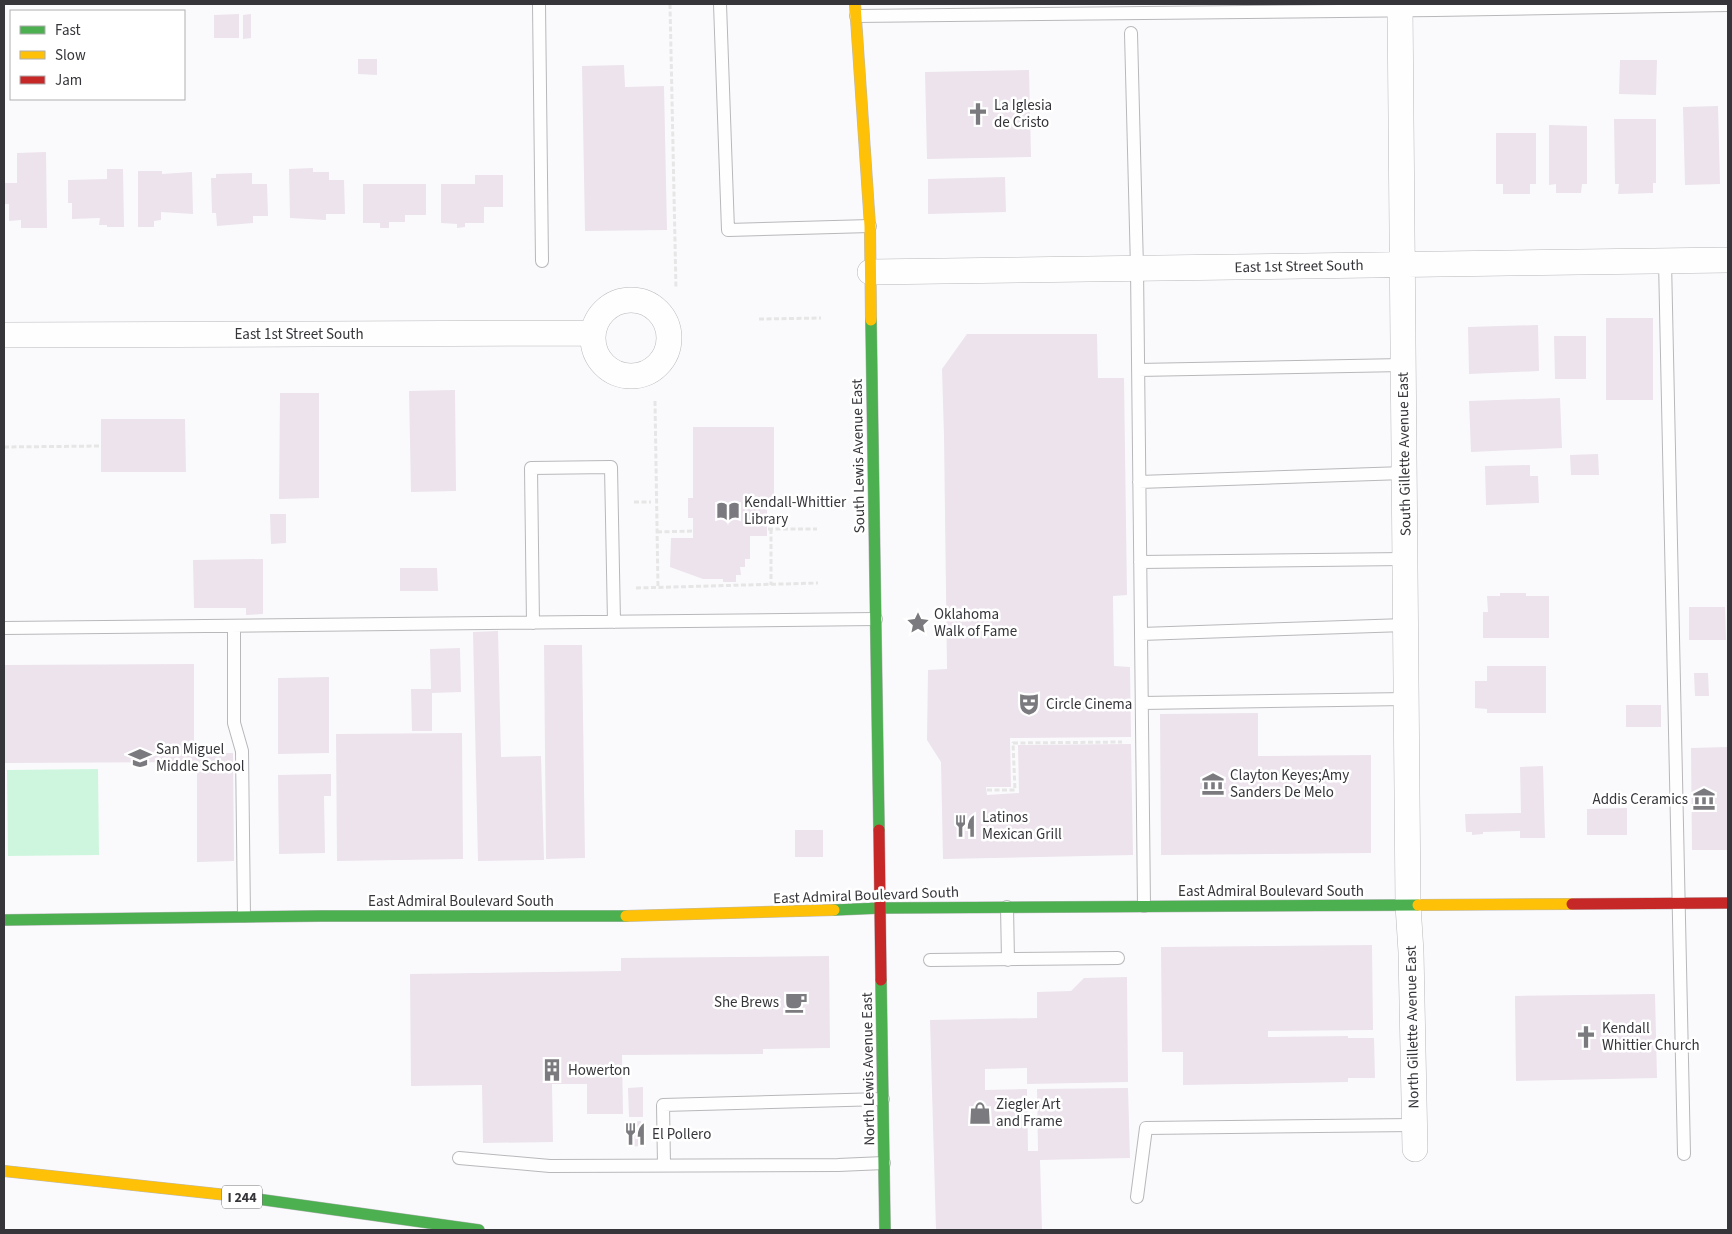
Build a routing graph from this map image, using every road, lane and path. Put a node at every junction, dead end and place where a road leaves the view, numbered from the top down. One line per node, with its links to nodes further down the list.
1 (539, 4): 10 (lane)
2 (670, 4): 15 (path)
3 (720, 4): 8 (lane)
4 (1728, 5): 5 (lane)
5 (1400, 7): 6 (lane); 12 (street, South Gillette Avenue East)
6 (855, 10): 8 (main road, South Lewis Avenue East)
7 (1131, 33): 13 (lane)
8 (870, 226): 14 (main road, South Lewis Avenue East)
9 (1728, 260): 11 (street, East 1st Street South)
10 (542, 261)
11 (1665, 261): 12 (street, East 1st Street South); 47 (lane)
12 (1402, 265): 13 (street, East 1st Street South); 20 (street, South Gillette Avenue East)
13 (1137, 268): 14 (street, East 1st Street South); 21 (lane)
14 (870, 272): 36 (main road, South Lewis Avenue East)
15 (676, 289)
16 (822, 318): 17 (path)
17 (759, 320)
18 (593, 333): 19 (street, East 1st Street South)
19 (4, 335)
20 (1403, 365): 21 (lane); 25 (street, South Gillette Avenue East)
21 (1138, 370): 26 (lane)
22 (655, 401): 29 (path)
23 (4, 446): 24 (path)
24 (101, 446)
25 (1404, 473): 26 (lane); 30 (street, South Gillette Avenue East)
26 (1140, 482): 31 (lane)
27 (817, 529): 33 (path)
28 (693, 531): 29 (path)
29 (657, 532): 34 (path)
30 (1405, 559): 31 (lane); 39 (street, South Gillette Avenue East)
31 (1140, 562): 42 (lane)
32 (818, 583): 33 (path)
33 (771, 585): 34 (path)
34 (658, 588): 35 (path)
35 (613, 589): 37 (lane); 38 (lane)
36 (876, 619): 38 (lane); 52 (main road, South Lewis Avenue East)
37 (533, 622): 38 (lane); 40 (lane)
38 (614, 622)
39 (1405, 625): 42 (lane); 43 (street, South Gillette Avenue East)
40 (234, 626): 41 (lane); 53 (lane)
41 (4, 628)
42 (1141, 634): 44 (lane)
43 (1406, 699): 44 (lane); 49 (street, South Gillette Avenue East)
44 (1142, 703): 45 (lane)
45 (1142, 741): 46 (path); 50 (lane)
46 (987, 790)
47 (1680, 904): 48 (main road, East Admiral Boulevard South); 49 (main road, East Admiral Boulevard South); 60 (lane)
48 (1728, 904)
49 (1408, 905): 50 (main road, East Admiral Boulevard South); 59 (street, North Gillette Avenue East)
50 (1144, 906): 51 (main road, East Admiral Boulevard South)
51 (1007, 907): 52 (main road, East Admiral Boulevard South); 57 (lane)
52 (881, 908): 53 (main road, East Admiral Boulevard South); 58 (main road, North Lewis Avenue East)
53 (244, 916): 54 (main road, East Admiral Boulevard South)
54 (4, 920)
55 (1118, 958): 57 (lane)
56 (930, 960): 57 (lane)
57 (1008, 960)
58 (883, 1099): 62 (main road, North Lewis Avenue East); 63 (lane)
59 (1415, 1137): 65 (lane)
60 (1684, 1154)
61 (459, 1158): 63 (lane)
62 (884, 1163): 63 (lane); 67 (main road, North Lewis Avenue East)
63 (664, 1165)
64 (4, 1171): 66 (main road, I 244)
65 (1137, 1197)
66 (479, 1230)
67 (885, 1230)

